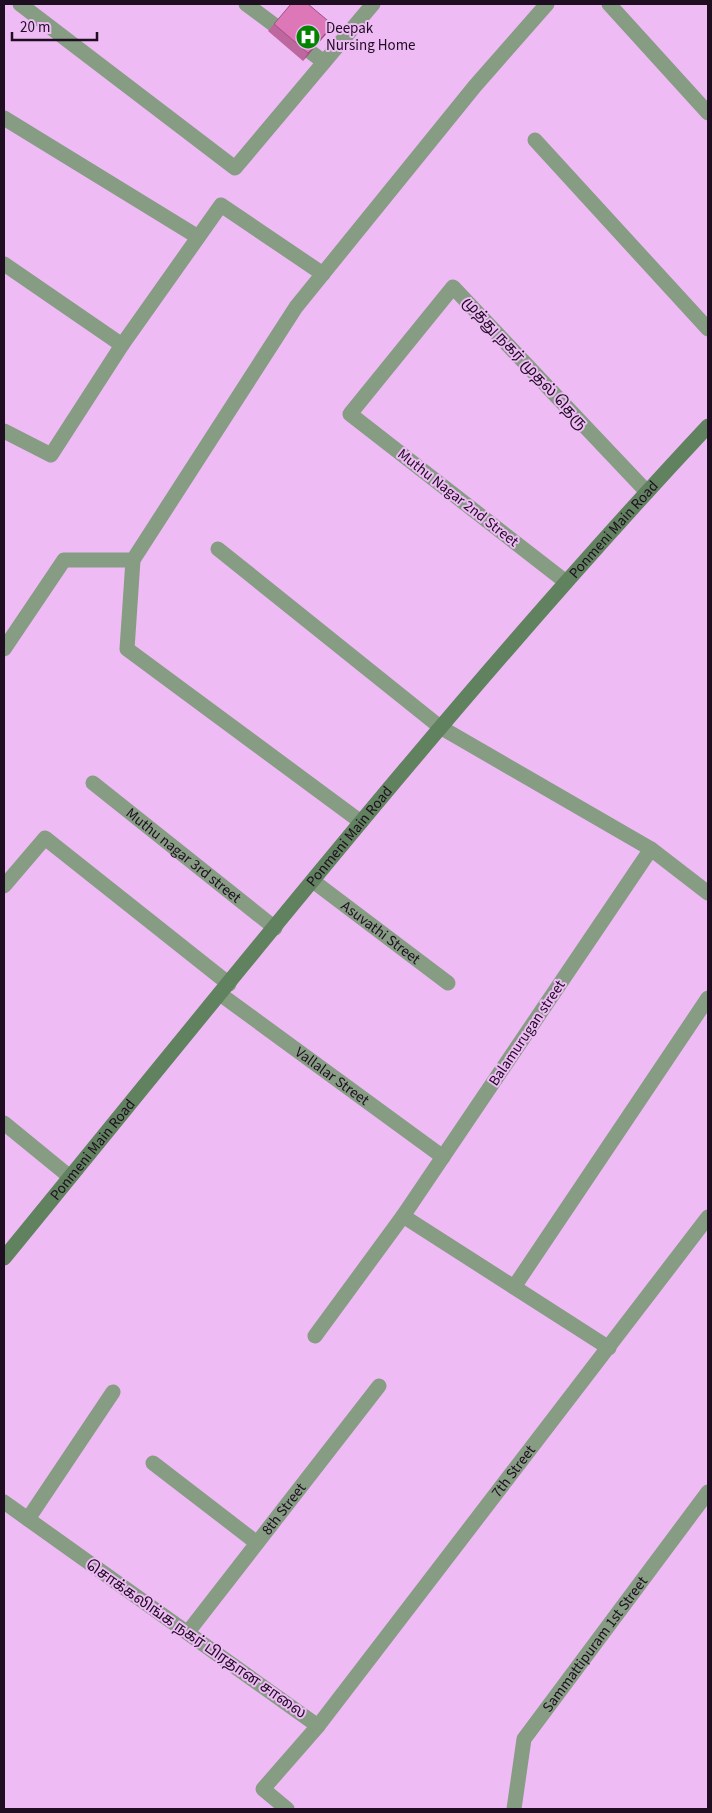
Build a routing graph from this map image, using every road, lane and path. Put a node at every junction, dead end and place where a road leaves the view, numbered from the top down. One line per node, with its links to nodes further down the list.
1 (20, 4): 6 (street)
2 (246, 4): 6 (street)
3 (373, 4): 6 (street)
4 (547, 4): 12 (street)
5 (609, 4): 7 (street)
6 (324, 62)
7 (708, 113)
8 (4, 118): 10 (street)
9 (535, 140): 13 (street)
10 (198, 237): 12 (street); 14 (street)
11 (4, 264): 14 (street)
12 (323, 274): 20 (street)
13 (708, 329)
14 (122, 346): 16 (street)
15 (350, 414): 18 (street, முத்து நகர் முதல் தெரு); 21 (street, Muthu Nagar 2nd Street)
16 (4, 431)
17 (706, 432): 18 (street, Ponmeni Main Road)
18 (647, 492): 21 (street, Ponmeni Main Road)
19 (218, 549): 23 (street)
20 (133, 560): 22 (street); 25 (street)
21 (566, 582): 23 (street, Ponmeni Main Road)
22 (4, 649)
23 (440, 727): 25 (street, Ponmeni Main Road); 26 (street)
24 (93, 783): 30 (street, Muthu nagar 3rd street)
25 (361, 822): 27 (street, Ponmeni Main Road)
26 (651, 849): 29 (street); 35 (street, Balamurugan street)
27 (313, 881): 30 (street, Ponmeni Main Road); 31 (street, Asuvathi Street)
28 (4, 886): 32 (street, Vallalar Street)
29 (708, 893)
30 (274, 928): 32 (street, Ponmeni Main Road)
31 (448, 983)
32 (224, 989): 35 (street, Vallalar Street); 36 (street, Ponmeni Main Road)
33 (708, 998): 40 (street)
34 (4, 1123): 36 (street)
35 (443, 1157): 37 (street, Balamurugan street)
36 (70, 1177): 39 (street, Ponmeni Main Road)
37 (403, 1216): 40 (street); 41 (street, Balamurugan street)
38 (708, 1217): 42 (street, 7th Street)
39 (4, 1258)
40 (514, 1287): 42 (street)
41 (315, 1336)
42 (609, 1348): 51 (street, 7th Street)
43 (379, 1386): 49 (street, 8th Street)
44 (113, 1392): 48 (street)
45 (153, 1463): 49 (street)
46 (708, 1492): 53 (street, Sammattipuram 1st Street)
47 (4, 1502): 48 (street, சொக்கலிங்க நகர் பிரதான சாலை)
48 (28, 1519): 50 (street, சொக்கலிங்க நகர் பிரதான சாலை)
49 (257, 1543): 50 (street, 8th Street)
50 (188, 1632): 51 (street, சொக்கலிங்க நகர் பிரதான சாலை)
51 (318, 1726): 52 (street, சொக்கலிங்க நகர் பிரதான சாலை)
52 (287, 1809)
53 (514, 1809)

